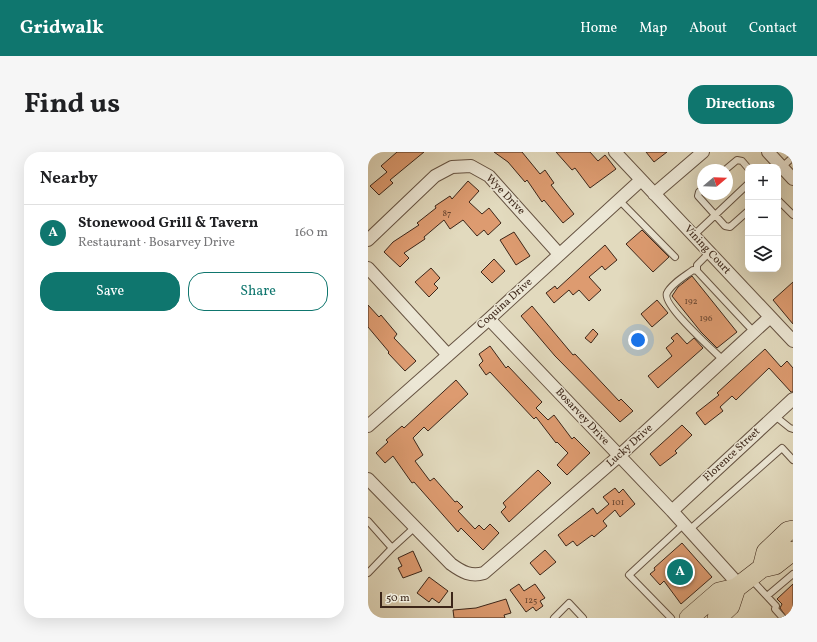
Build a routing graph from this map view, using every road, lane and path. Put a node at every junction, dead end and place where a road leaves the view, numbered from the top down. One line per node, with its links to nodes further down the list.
1 (615, 152): 9 (street)
2 (703, 152): 11 (street)
3 (769, 152): 7 (street)
4 (793, 157): 7 (lane)
5 (732, 164): 6 (lane)
6 (745, 164)
7 (782, 167): 8 (street)
8 (793, 179)
9 (641, 180): 11 (street, Vining Court); 12 (street, Coquina Drive)
10 (745, 187): 16 (lane)
11 (654, 194): 18 (street, Vining Court)
12 (619, 200): 21 (street, Coquina Drive); 22 (lane)
13 (701, 200): 16 (lane)
14 (781, 203): 17 (lane)
15 (745, 214): 16 (lane)
16 (714, 215): 18 (lane)
17 (793, 215)
18 (693, 236): 20 (street, Vining Court)
19 (368, 240): 21 (street, Wye Drive)
20 (709, 253): 24 (lane); 25 (street, Vining Court)
21 (559, 254): 26 (street, Coquina Drive)
22 (675, 257)
23 (368, 268): 29 (street)
24 (697, 270): 27 (lane); 30 (lane)
25 (770, 318): 27 (street, Lucky Drive); 28 (street, Vining Court)
26 (489, 319): 29 (street, Coquina Drive); 35 (street, Bosarvey Drive)
27 (754, 332): 30 (street, Lucky Drive)
28 (793, 341)
29 (448, 355): 33 (street, Coquina Drive)
30 (723, 360): 35 (street, Lucky Drive)
31 (793, 399): 32 (street, Florence Street)
32 (775, 416): 34 (lane); 38 (street, Florence Street)
33 (368, 426)
34 (793, 428)
35 (619, 456): 38 (street, Bosarvey Drive); 40 (street, Lucky Drive)
36 (793, 460): 41 (lane)
37 (368, 479): 40 (street)
38 (672, 511): 41 (street, Bosarvey Drive)
39 (368, 521): 43 (lane)
40 (415, 527): 43 (lane)
41 (686, 528): 47 (street, Bosarvey Drive); 51 (lane)
42 (793, 530): 47 (main road)
43 (392, 548): 45 (lane)
44 (793, 551): 47 (main road)
45 (368, 573)
46 (793, 574): 48 (lane)
47 (747, 580): 48 (lane); 52 (main road); 53 (main road)
48 (767, 596): 54 (lane)
49 (554, 618): 50 (lane)
50 (583, 618)
51 (671, 618)
52 (689, 618)
53 (717, 618)
54 (783, 618)

